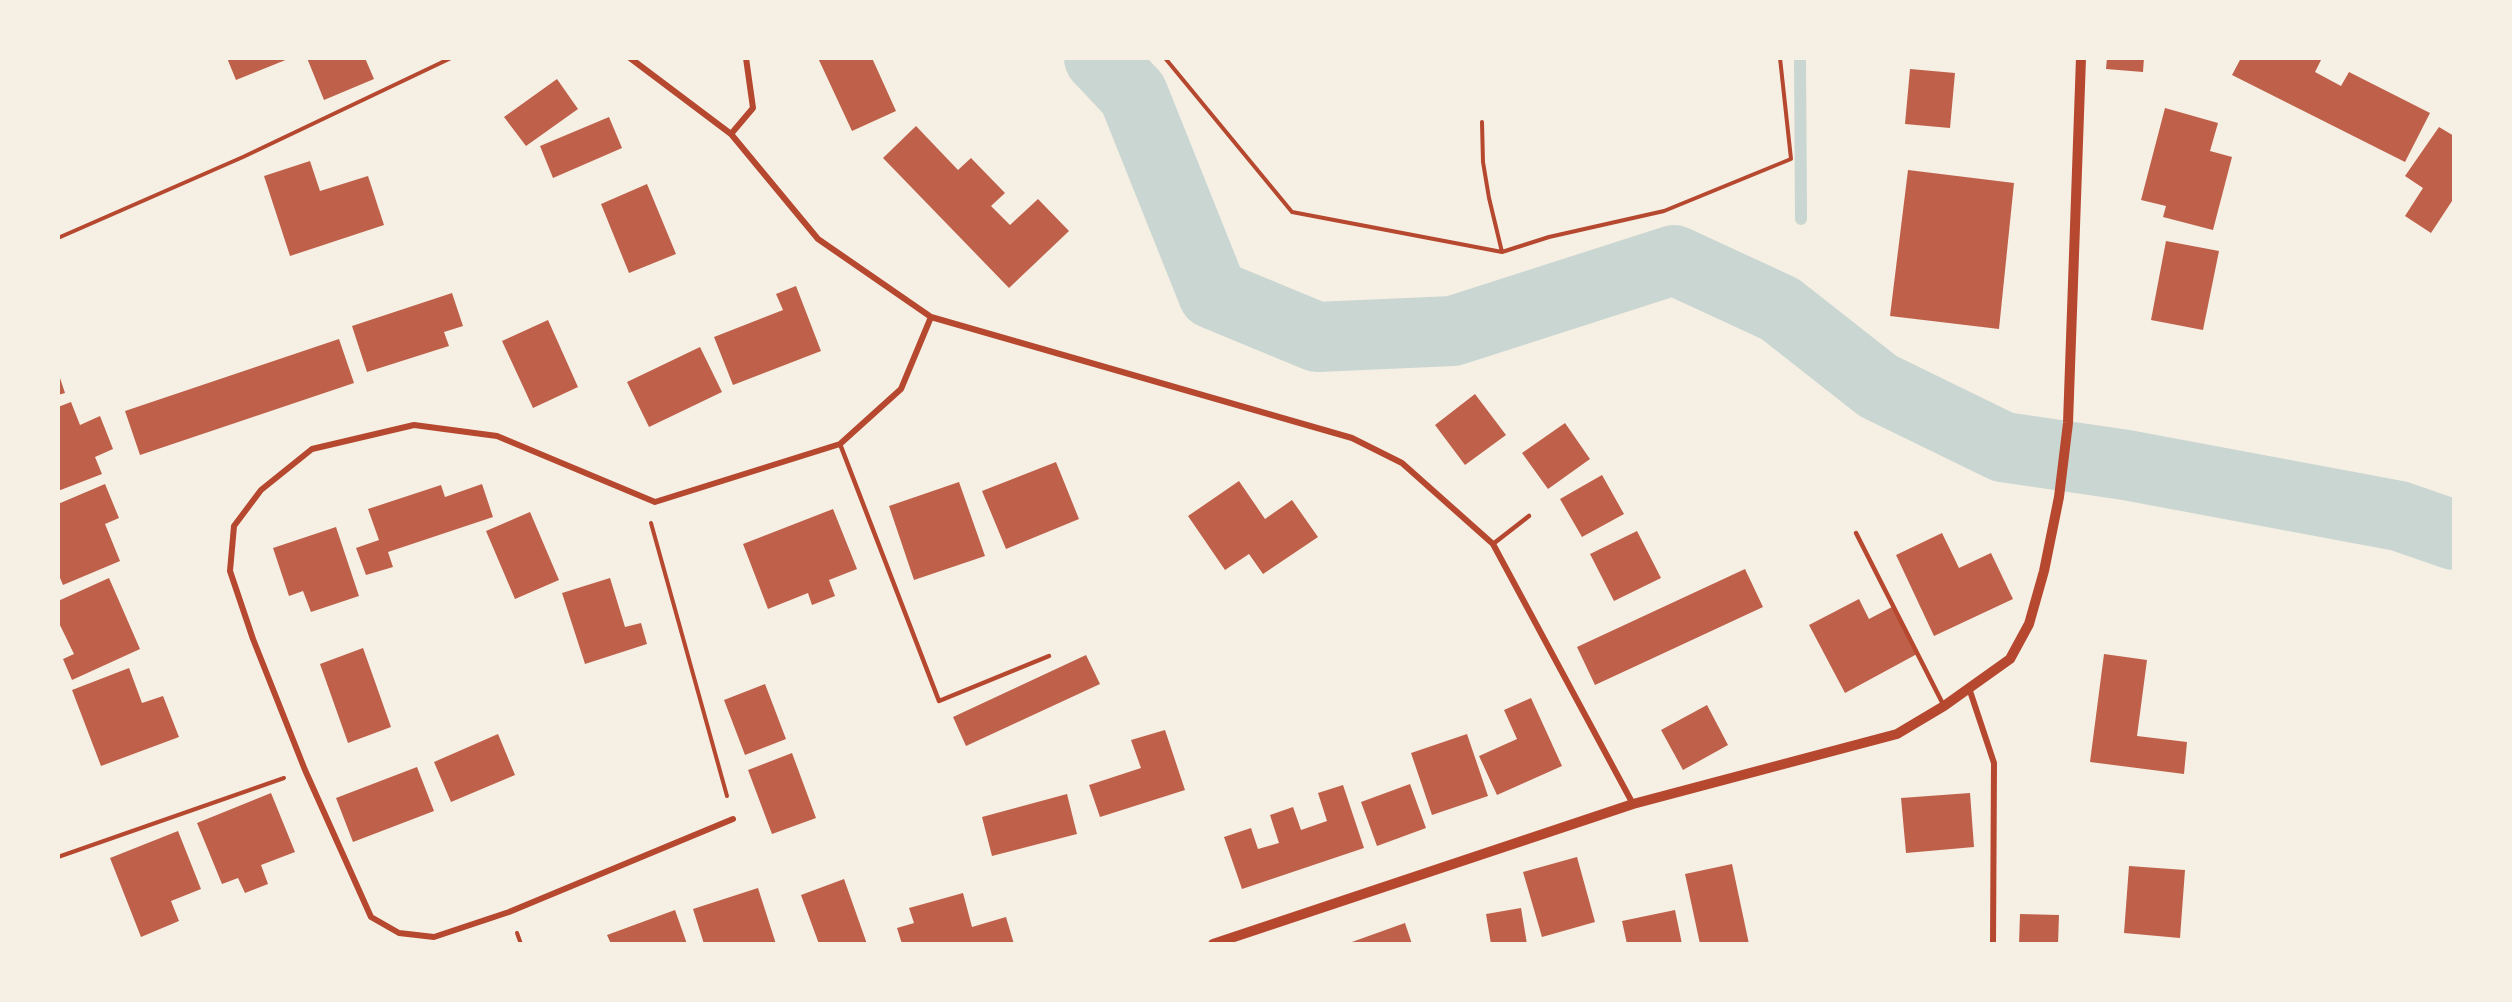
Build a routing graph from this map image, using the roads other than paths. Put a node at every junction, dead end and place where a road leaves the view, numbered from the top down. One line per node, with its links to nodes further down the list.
1 (630, 58): 4 (street)
2 (746, 58): 4 (street)
3 (2081, 58): 11 (street)
4 (730, 134): 5 (street)
5 (931, 317): 6 (street); 9 (street)
6 (840, 444): 10 (lane); 14 (street)
7 (1529, 516): 9 (lane)
8 (1856, 532): 12 (lane)
9 (1493, 544): 13 (street)
10 (1049, 656)
11 (1970, 688): 12 (street); 16 (street)
12 (1944, 706): 13 (street)
13 (1633, 804): 15 (street)
14 (733, 819)
15 (1213, 944)
16 (1993, 944)

